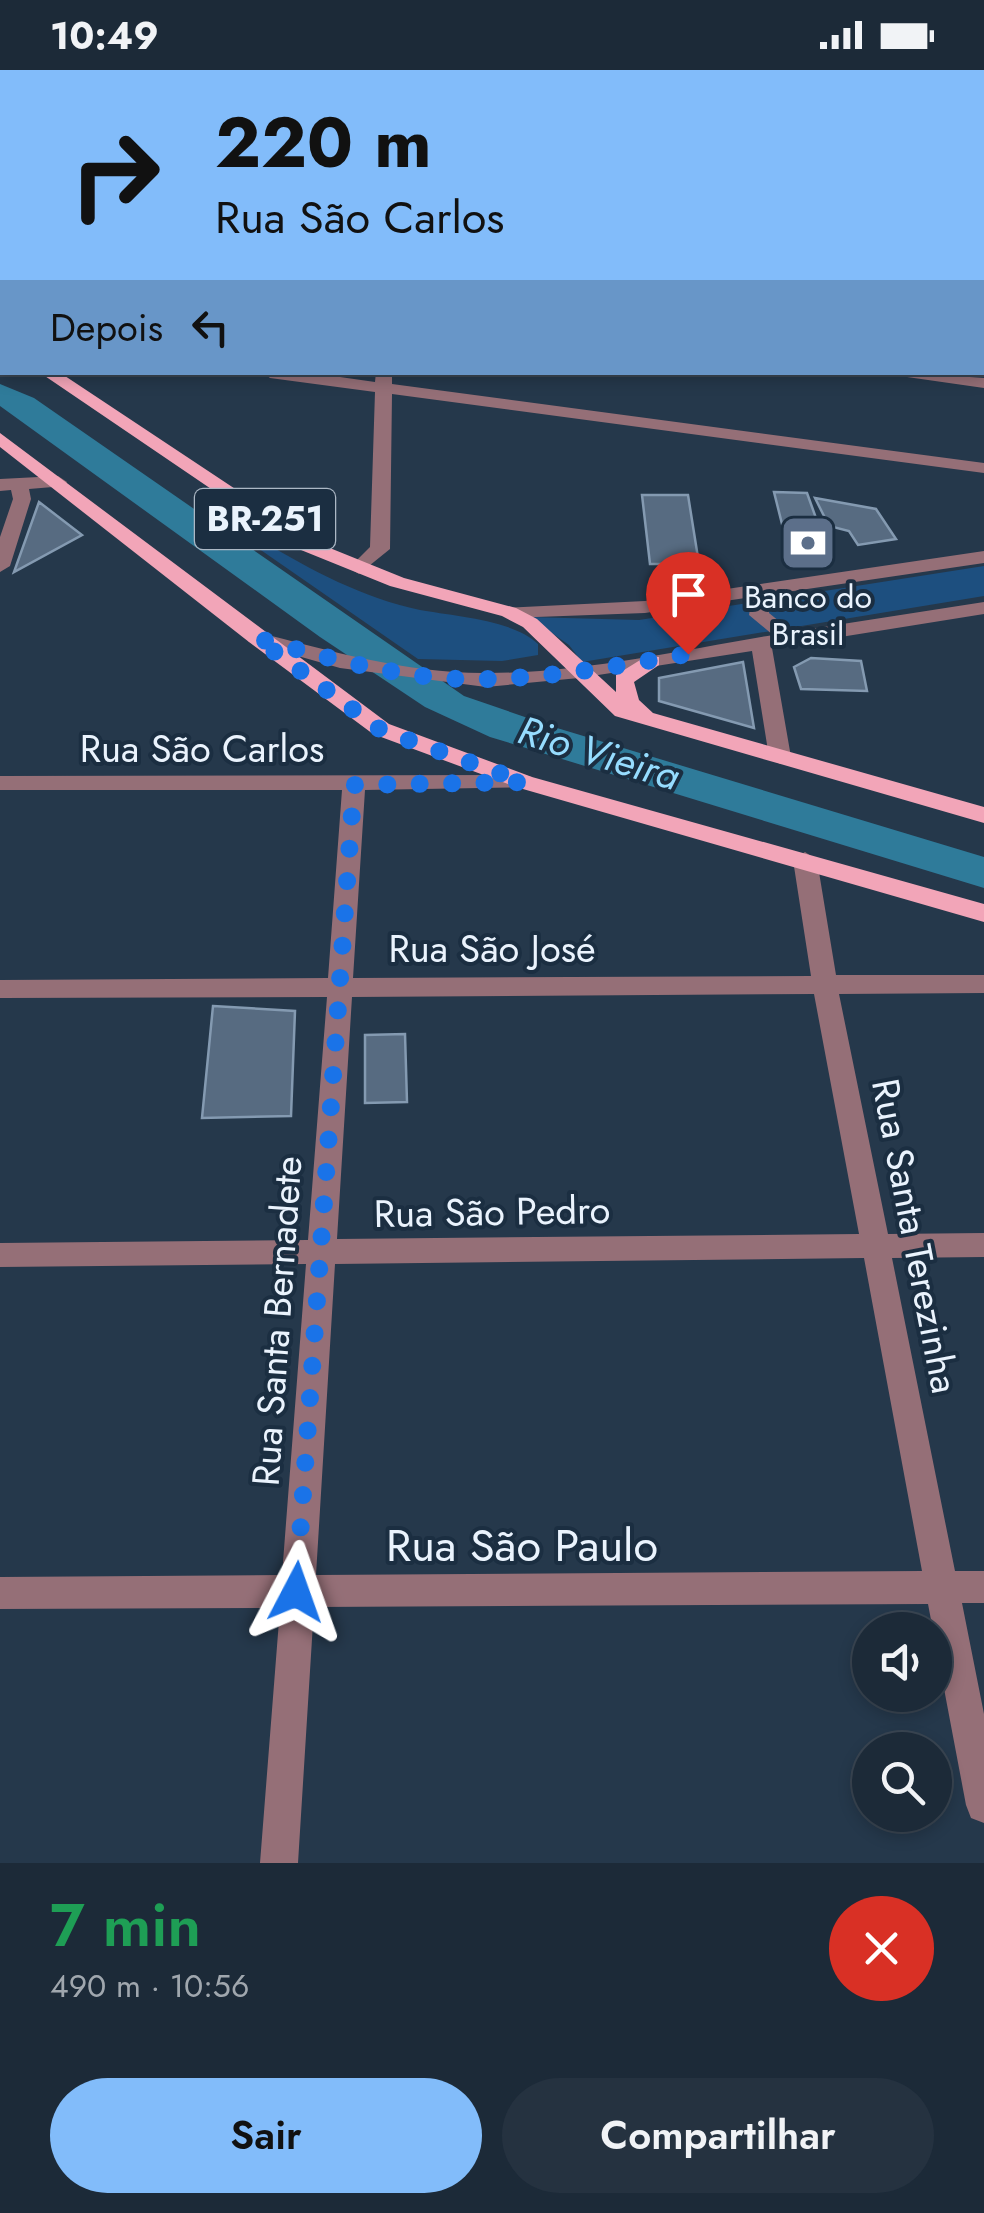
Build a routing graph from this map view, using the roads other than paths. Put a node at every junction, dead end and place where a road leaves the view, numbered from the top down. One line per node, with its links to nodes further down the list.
1 (52, 375): 12 (main road, BR-251)
2 (286, 375): 4 (street)
3 (930, 375): 5 (street)
4 (384, 381): 7 (street); 12 (street)
5 (984, 382)
6 (0, 438): 8 (main road, BR-251)
7 (984, 468)
8 (58, 482): 9 (street); 17 (main road, BR-251)
9 (14, 490): 11 (street)
10 (984, 557): 13 (street)
11 (0, 566)
12 (359, 568): 15 (main road, BR-251)
13 (772, 590): 15 (street); 16 (street)
14 (984, 608): 16 (street)
15 (509, 612): 20 (main road, BR-251)
16 (800, 636): 18 (street)
17 (256, 638): 20 (street); 23 (main road, BR-251)
18 (761, 642): 19 (street); 22 (street)
19 (652, 660): 20 (street); 21 (main road)
20 (578, 672): 21 (main road, BR-251)
21 (648, 720): 22 (main road, BR-251)
22 (780, 757): 26 (main road, BR-251)
23 (524, 782): 25 (street, Rua São Carlos); 27 (main road, BR-251)
24 (0, 783): 25 (street, Rua São Carlos)
25 (354, 785): 31 (street, Rua Santa Bernadete)
26 (984, 815)
27 (806, 860): 28 (main road, BR-251); 30 (street, Rua Santa Terezinha)
28 (984, 914)
29 (984, 984): 30 (street, Rua São José)
30 (825, 986): 31 (street, Rua São José); 34 (street, Rua Santa Terezinha)
31 (341, 987): 32 (street, Rua São José); 36 (street, Rua Santa Bernadete)
32 (0, 990)
33 (984, 1246): 34 (street, Rua São Pedro)
34 (876, 1248): 36 (street, Rua São Pedro); 38 (street, Rua Santa Terezinha)
35 (0, 1254): 36 (street, Rua São Pedro)
36 (322, 1254): 39 (street, Rua Santa Bernadete)
37 (984, 1587): 38 (street, Rua São Paulo)
38 (944, 1588): 39 (street, Rua São Paulo); 41 (street, Rua Santa Terezinha)
39 (296, 1592): 40 (street, Rua São Paulo); 42 (street, Rua Santa Bernadete)
40 (0, 1593)
41 (984, 1804)
42 (279, 1863)

